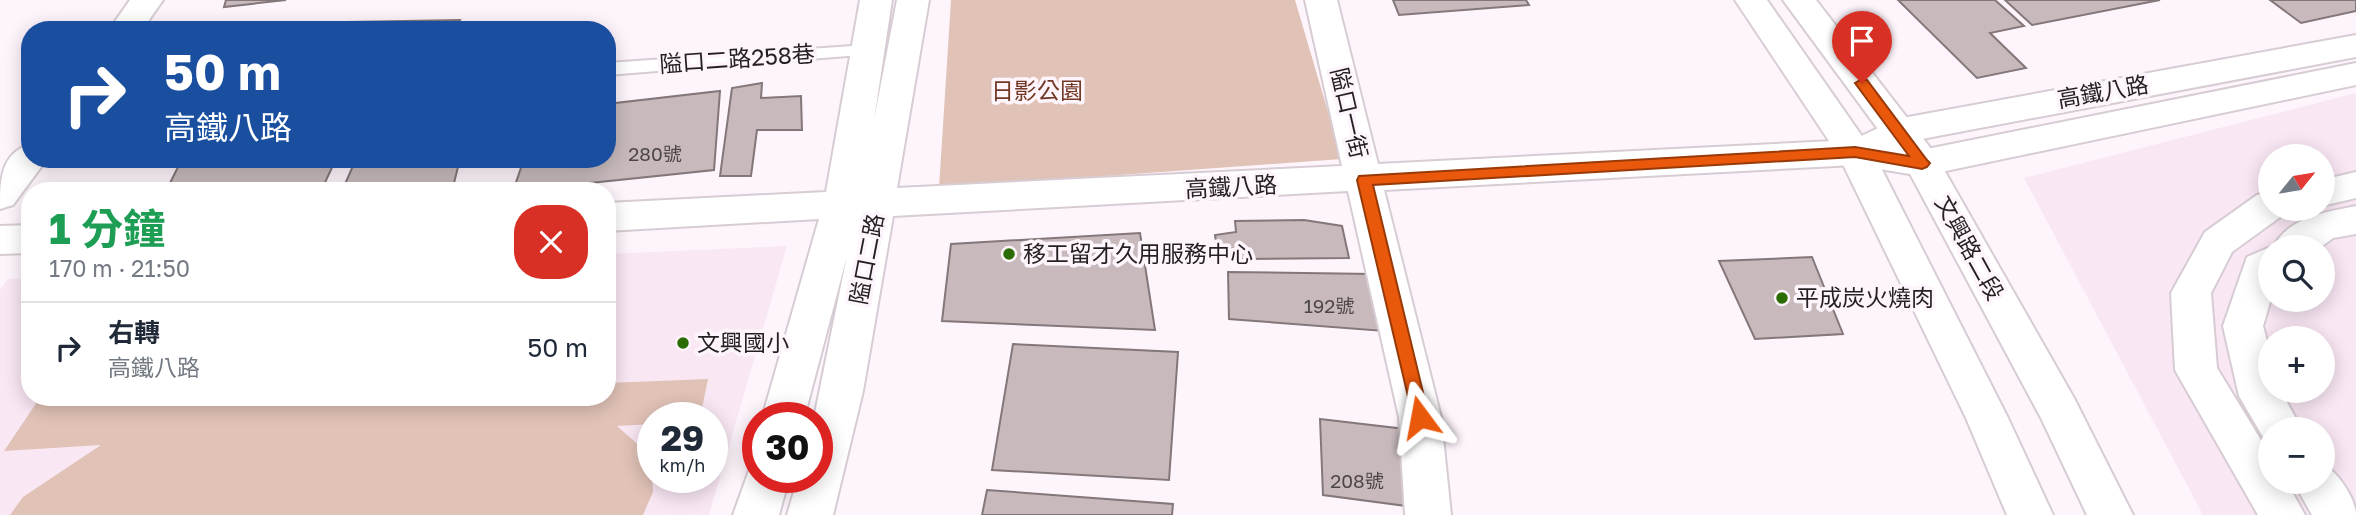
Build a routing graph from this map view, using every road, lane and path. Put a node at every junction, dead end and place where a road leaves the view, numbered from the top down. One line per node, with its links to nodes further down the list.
1 (147, 0): 7 (street)
2 (876, 0): 9 (street, 隘口二路)
3 (913, 0): 20 (street, 隘口二路)
4 (1321, 0): 16 (street, 隘口一街)
5 (1751, 0): 13 (street)
6 (1799, 0): 12 (street, 文興路二段)
7 (132, 21)
8 (2356, 46): 12 (street, 高鐵八路)
9 (867, 50): 10 (lane, 隘口二路258巷); 20 (street, 隘口二路)
10 (616, 68)
11 (2356, 74): 14 (street, 高鐵八路)
12 (1897, 131): 13 (street, 高鐵八路); 14 (street, 文興路二段)
13 (1855, 152): 14 (street, 高鐵八路); 16 (street, 高鐵八路); 35 (street)
14 (1922, 163): 36 (street, 文興路二段)
15 (22, 168): 19 (street)
16 (1364, 180): 20 (street, 高鐵八路); 34 (street, 隘口一街)
17 (2356, 185): 18 (street)
18 (2335, 190)
19 (0, 196)
20 (860, 206): 22 (street, 高鐵八路); 28 (street, 隘口二路); 33 (street, 隘口二路)
21 (2258, 214): 37 (street)
22 (616, 217)
23 (2356, 220): 24 (street)
24 (2310, 235)
25 (21, 239): 26 (street)
26 (0, 240)
27 (2258, 277): 29 (street)
28 (789, 402)
29 (2273, 417)
30 (762, 493): 32 (street)
31 (2323, 494): 38 (street)
32 (756, 515)
33 (810, 515)
34 (1428, 515)
35 (2029, 515)
36 (2110, 515)
37 (2282, 515)
38 (2337, 515)

